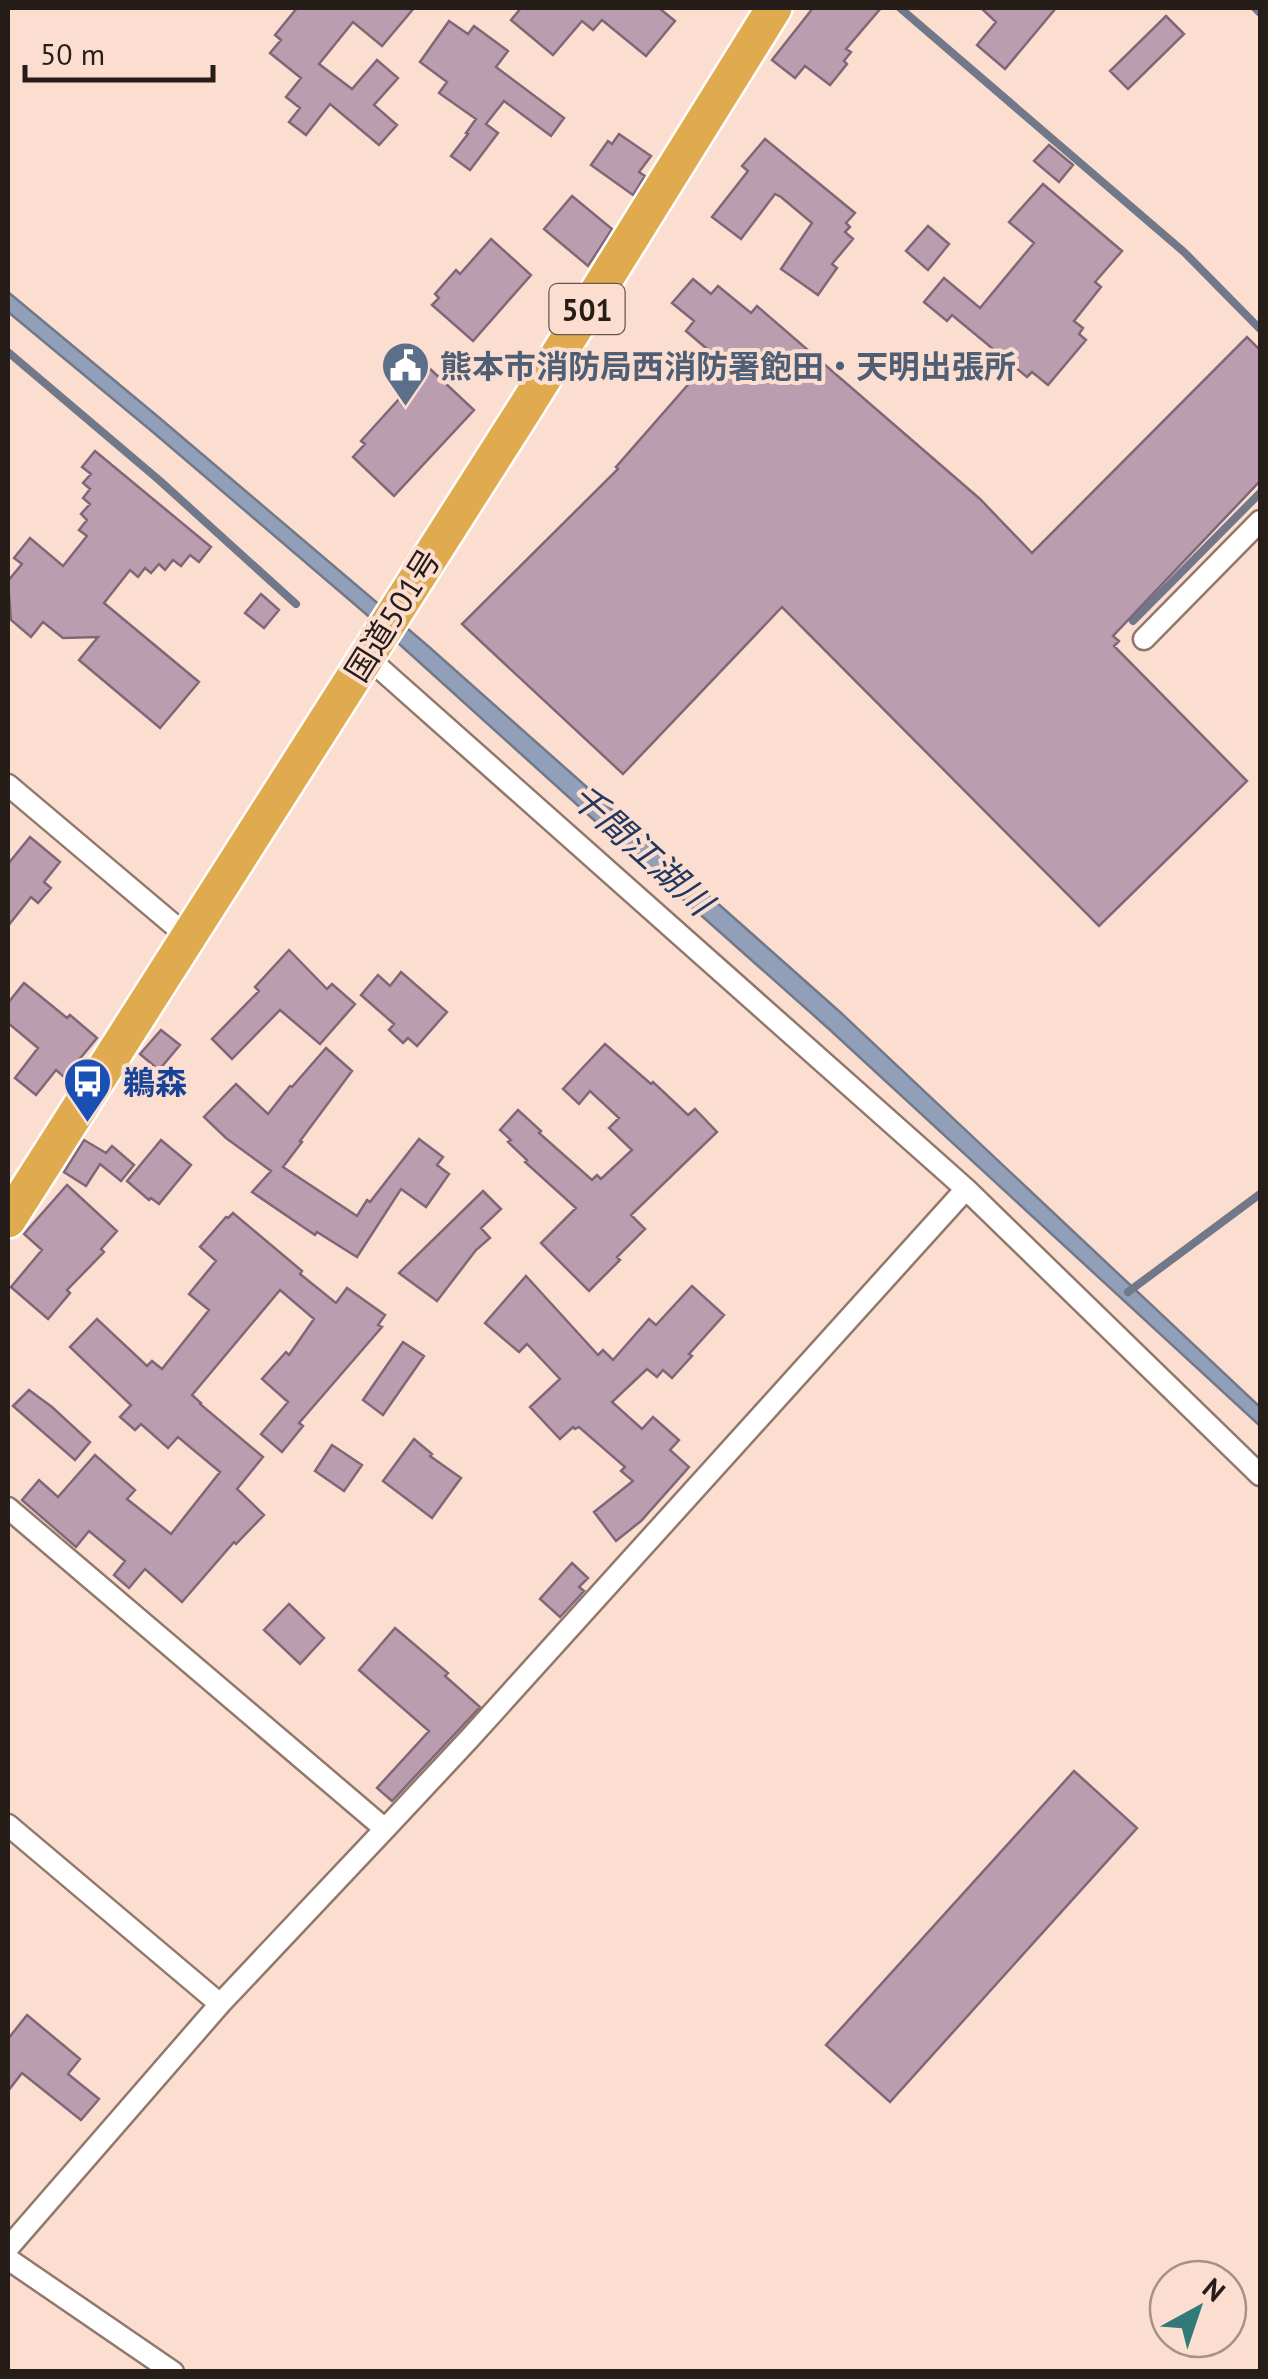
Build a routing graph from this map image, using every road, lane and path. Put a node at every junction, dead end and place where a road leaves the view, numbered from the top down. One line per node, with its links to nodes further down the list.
1 (774, 8): 4 (highway, 国道501号 / 501)
2 (1260, 522): 3 (street)
3 (1144, 639)
4 (371, 648): 6 (highway, 国道501号 / 501); 7 (street)
5 (8, 786): 6 (street)
6 (188, 937): 8 (highway, 国道501号 / 501)
7 (966, 1189): 9 (street); 12 (street)
8 (8, 1220)
9 (1260, 1475)
10 (8, 1508): 12 (street)
11 (8, 1825): 13 (street)
12 (385, 1830): 13 (street)
13 (220, 2004): 14 (street)
14 (8, 2248)
15 (8, 2259): 16 (street)
16 (173, 2372)

